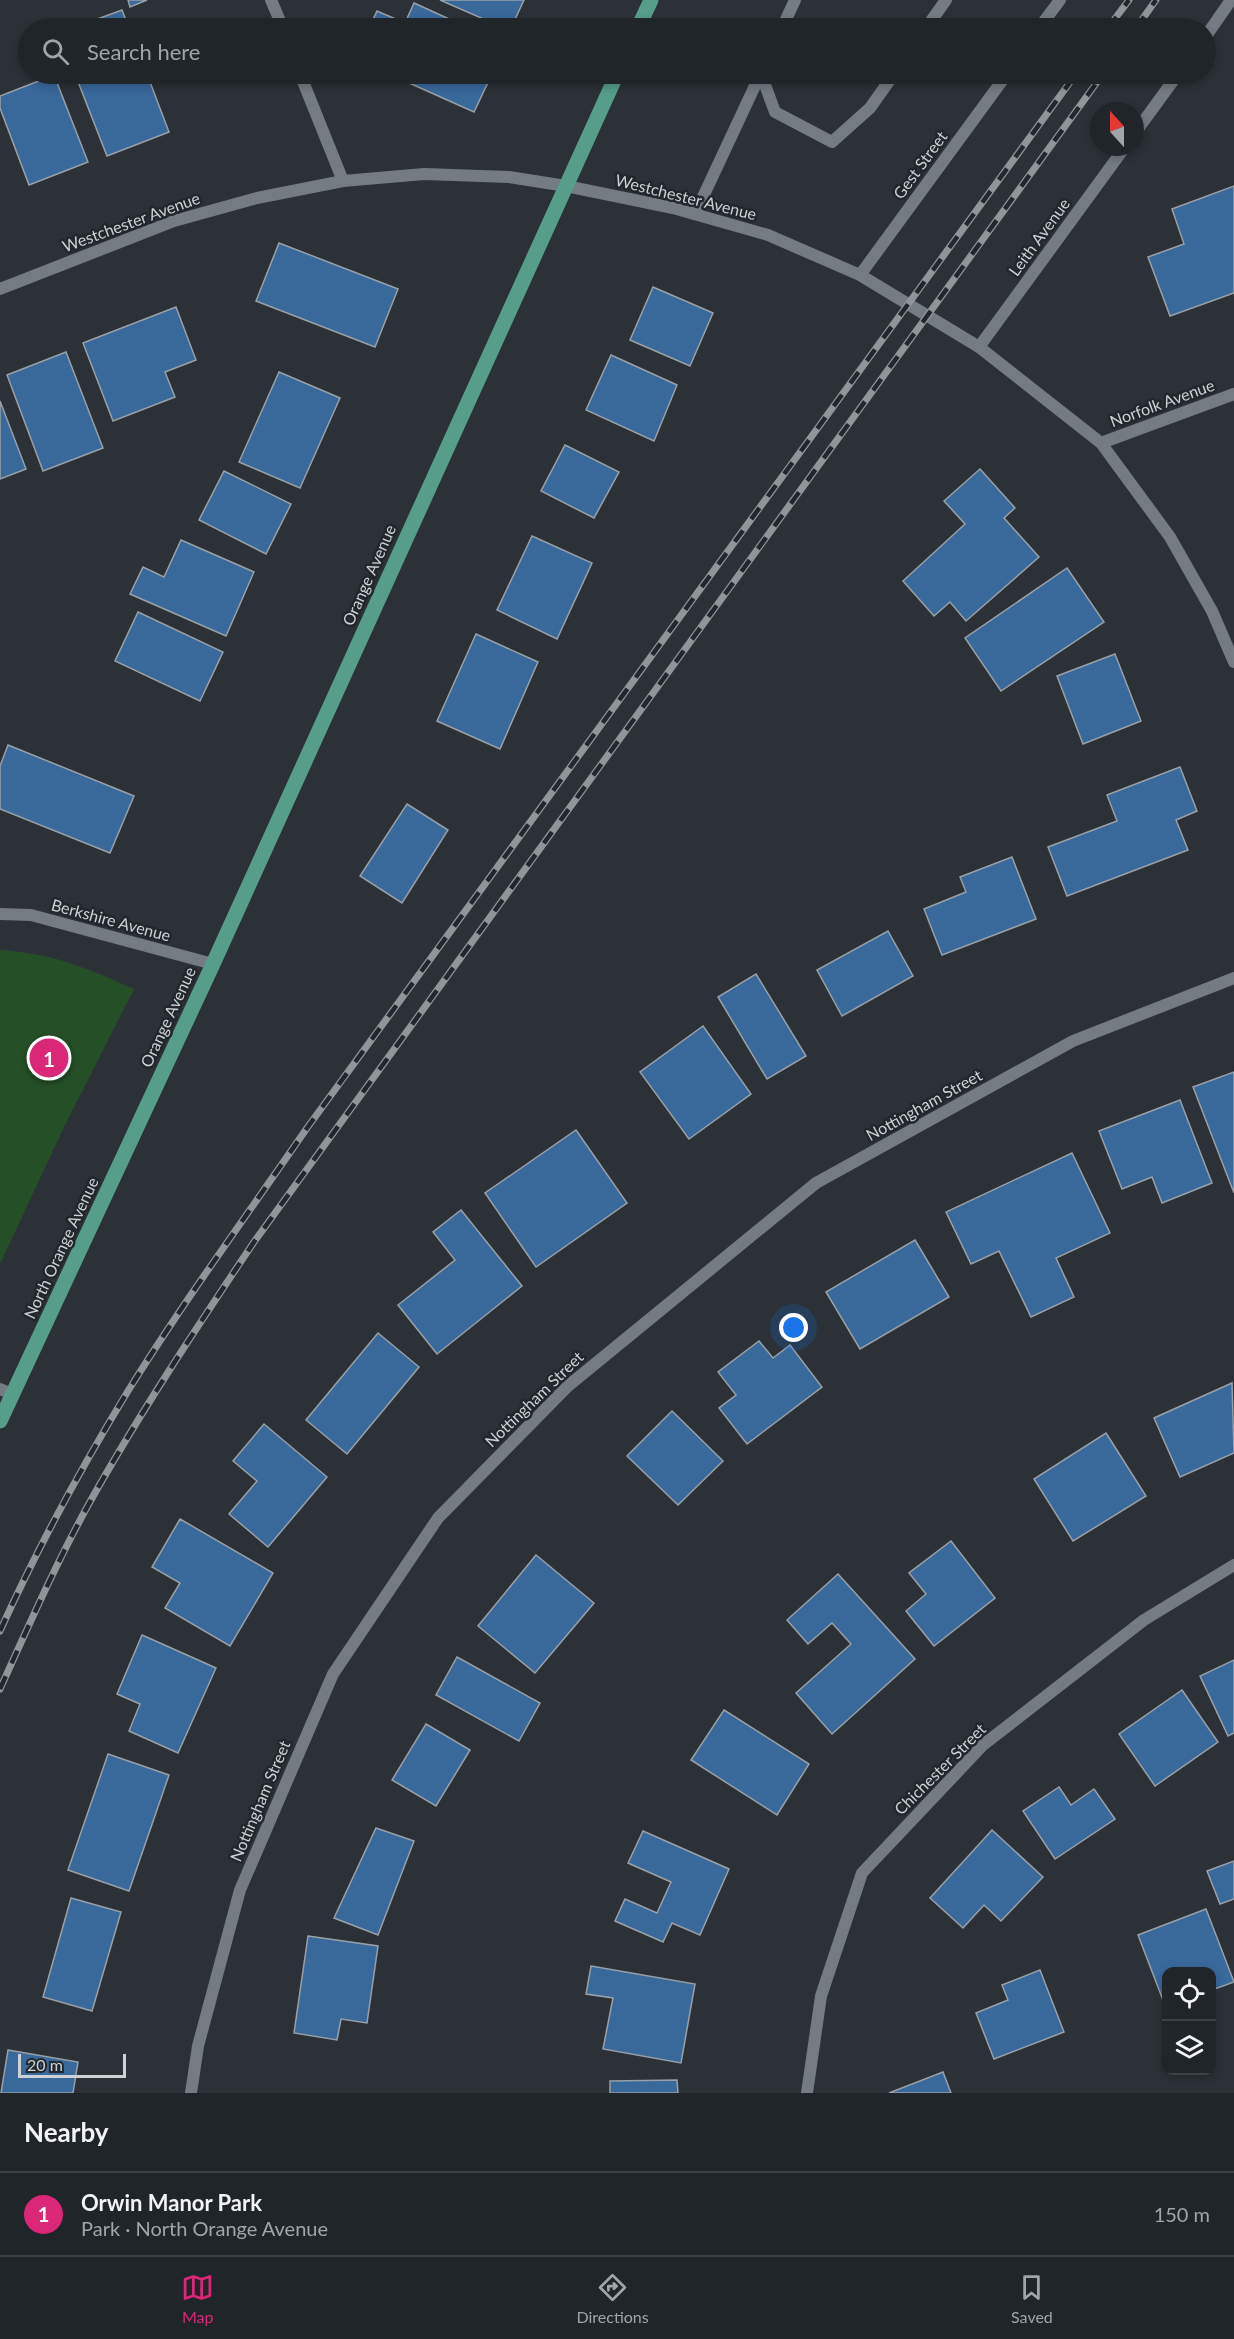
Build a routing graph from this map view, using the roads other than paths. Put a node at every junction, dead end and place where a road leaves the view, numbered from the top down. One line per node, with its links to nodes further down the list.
1 (271, 0): 7 (street)
2 (651, 0): 8 (main road)
3 (795, 0): 9 (street)
4 (946, 0): 10 (street)
5 (1060, 0): 11 (street)
6 (1231, 0): 12 (street)
7 (279, 18)
8 (643, 18)
9 (787, 18)
10 (933, 18)
11 (1046, 18)
12 (1216, 22)
13 (304, 84): 22 (street)
14 (612, 84): 23 (main road, Orange Avenue)
15 (755, 84): 24 (street)
16 (764, 84): 17 (street)
17 (887, 84)
18 (1000, 84): 25 (street, Gest Street)
19 (1171, 84): 20 (street)
20 (1144, 121)
21 (1118, 156): 27 (street, Leith Avenue)
22 (343, 181): 23 (street, Westchester Avenue); 26 (street, Westchester Avenue)
23 (566, 186): 24 (street, Westchester Avenue); 32 (main road, Orange Avenue)
24 (695, 214): 25 (street, Westchester Avenue)
25 (860, 275): 27 (street, Westchester Avenue)
26 (0, 289)
27 (980, 347): 29 (street, Westchester Avenue)
28 (1234, 394): 29 (street, Norfolk Avenue)
29 (1101, 443): 30 (street, Westchester Avenue)
30 (1234, 662)
31 (0, 914): 32 (street, Berkshire Avenue)
32 (213, 964): 34 (main road, Orange Avenue)
33 (1234, 978): 38 (street, Nottingham Street)
34 (154, 1091): 35 (main road, North Orange Avenue)
35 (6, 1392): 36 (main road, North Orange Avenue)
36 (0, 1421)
37 (1234, 1565): 39 (street, Chichester Street)
38 (191, 2093)
39 (807, 2093)

